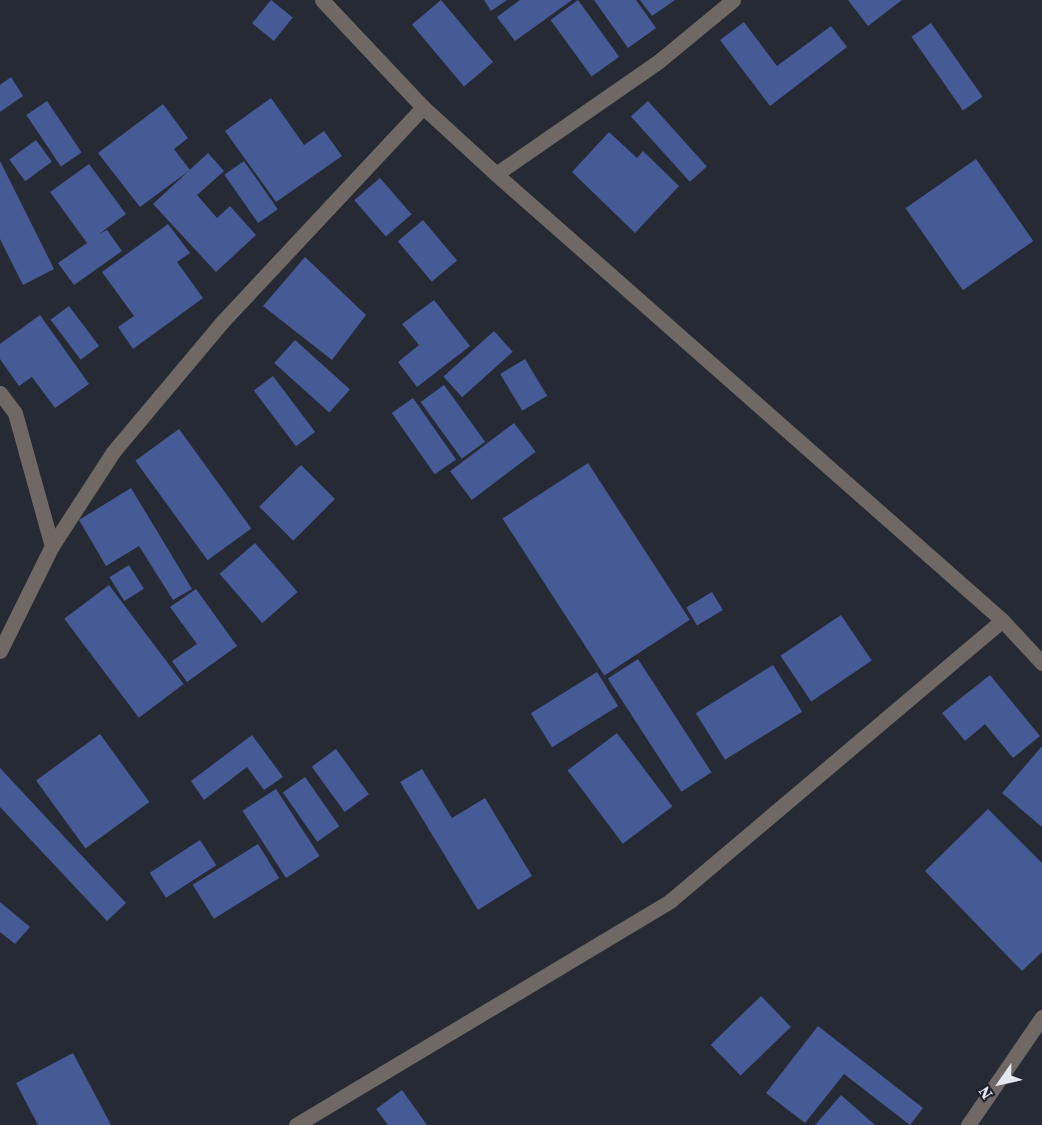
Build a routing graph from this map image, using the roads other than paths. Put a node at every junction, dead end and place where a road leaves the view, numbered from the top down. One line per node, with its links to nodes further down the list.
1 (322, 0): 3 (street)
2 (732, 0): 4 (street)
3 (423, 107): 4 (street); 6 (street)
4 (496, 174): 7 (street)
5 (0, 393): 6 (street)
6 (52, 546): 8 (street)
7 (1002, 620): 9 (street); 11 (street)
8 (0, 651)
9 (1042, 663)
10 (1042, 1017): 12 (street)
11 (296, 1125)
12 (968, 1125)

